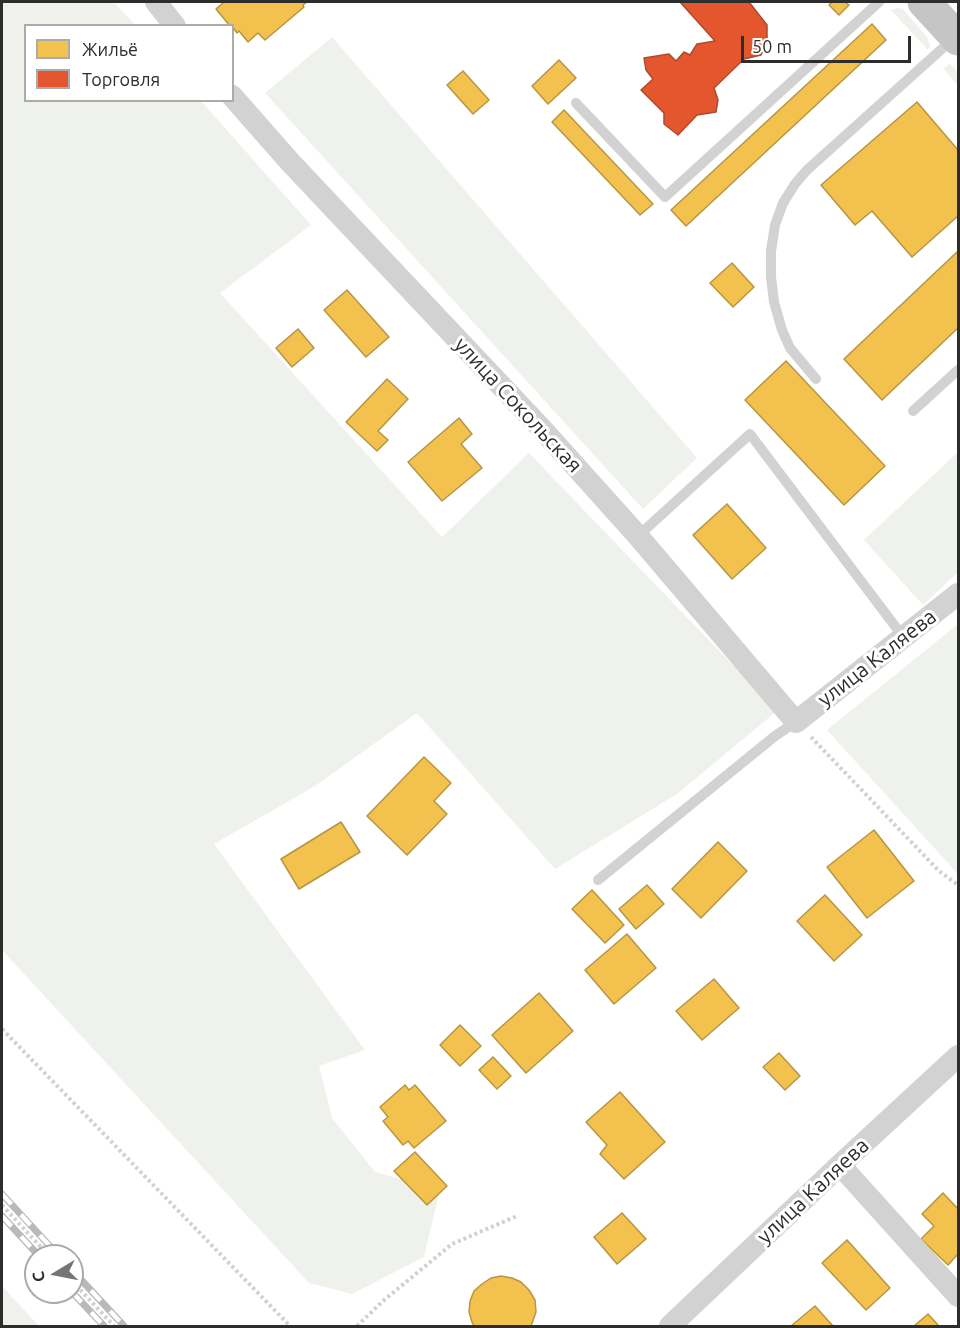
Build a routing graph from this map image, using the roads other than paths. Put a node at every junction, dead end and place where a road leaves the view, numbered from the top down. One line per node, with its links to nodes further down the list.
1 (156, 2): 4 (street)
2 (879, 2): 7 (lane)
3 (924, 2): 5 (main road)
4 (173, 24)
5 (957, 38): 9 (lane)
6 (234, 98): 11 (street, улица Сокольская)
7 (576, 103)
8 (958, 370): 10 (lane)
9 (816, 378)
10 (914, 411)
11 (638, 536): 13 (lane); 14 (street, улица Сокольская)
12 (958, 594): 13 (street, улица Каляева)
13 (905, 638): 14 (street, улица Каляева)
14 (796, 722): 15 (lane)
15 (598, 880)
16 (958, 1056): 17 (street, улица Каляева)
17 (840, 1165): 18 (street); 19 (street, улица Каляева)
18 (958, 1296)
19 (670, 1326)

